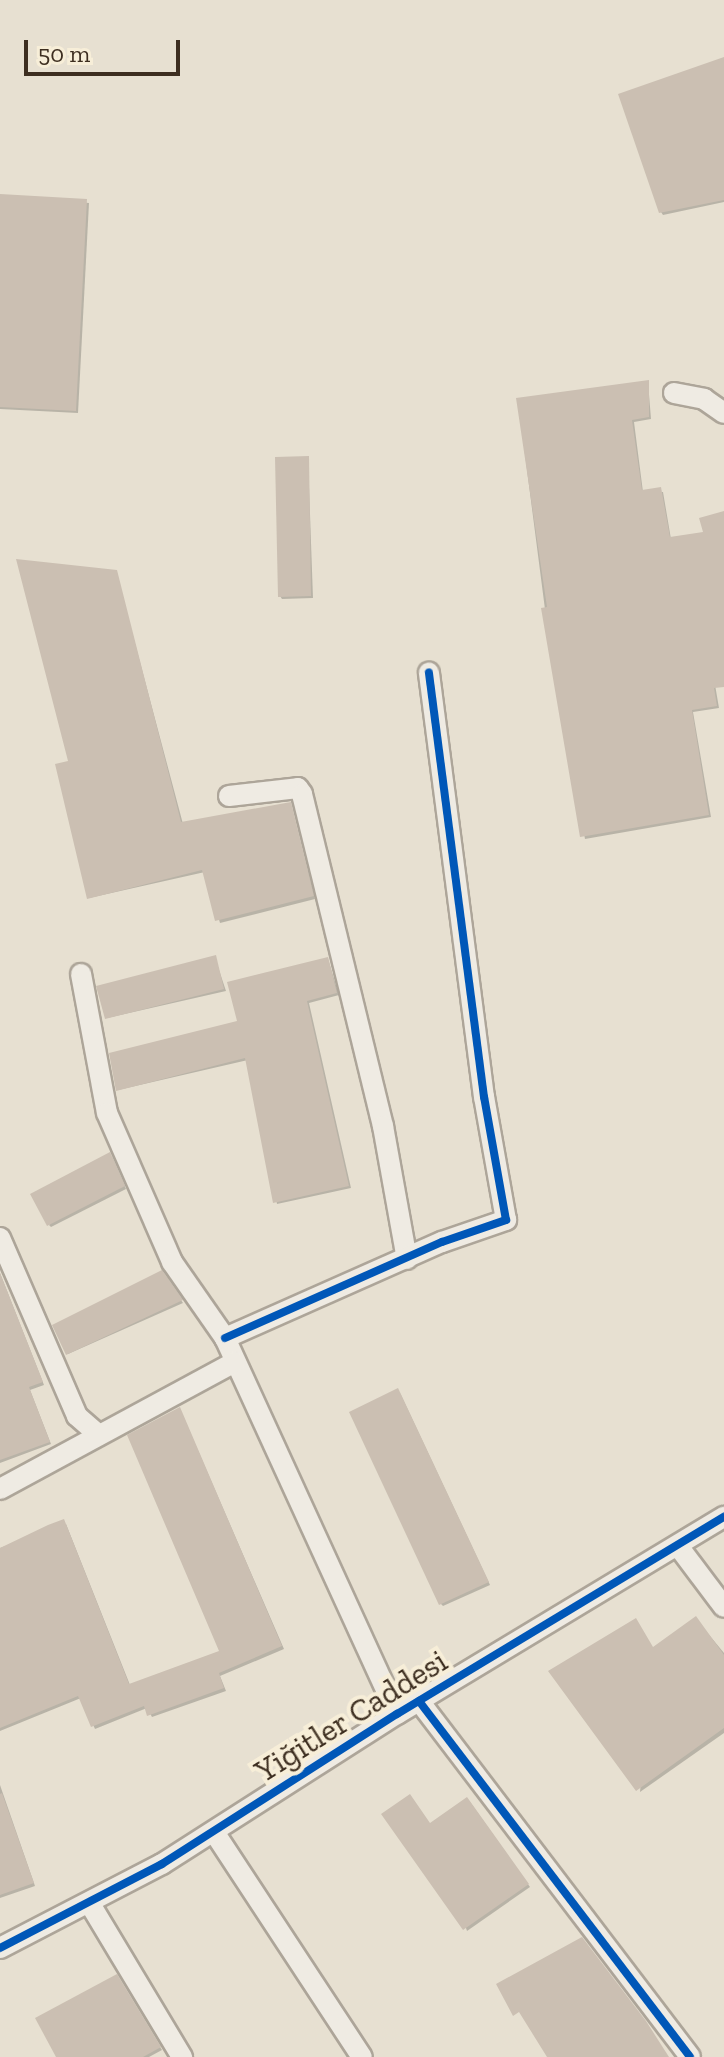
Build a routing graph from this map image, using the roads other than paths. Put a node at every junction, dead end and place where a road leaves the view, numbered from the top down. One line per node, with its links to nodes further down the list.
1 (674, 393): 2 (street)
2 (724, 413)
3 (429, 673): 7 (street)
4 (229, 796): 7 (street)
5 (81, 974): 8 (street)
6 (0, 1238): 10 (street)
7 (407, 1259): 8 (street)
8 (225, 1338): 9 (street)
9 (235, 1362): 10 (street); 16 (street)
10 (99, 1435): 11 (street)
11 (0, 1489)
12 (724, 1517): 13 (street, Yiğitler Caddesi)
13 (678, 1546): 14 (street); 15 (street, Yiğitler Caddesi)
14 (724, 1607)
15 (419, 1701): 16 (street, Yiğitler Caddesi); 22 (street)
16 (397, 1714): 17 (street, Yiğitler Caddesi)
17 (214, 1832): 18 (street, Yiğitler Caddesi); 21 (street)
18 (90, 1904): 19 (street, Yiğitler Caddesi); 20 (street)
19 (0, 1948)
20 (182, 2057)
21 (362, 2057)
22 (690, 2057)

